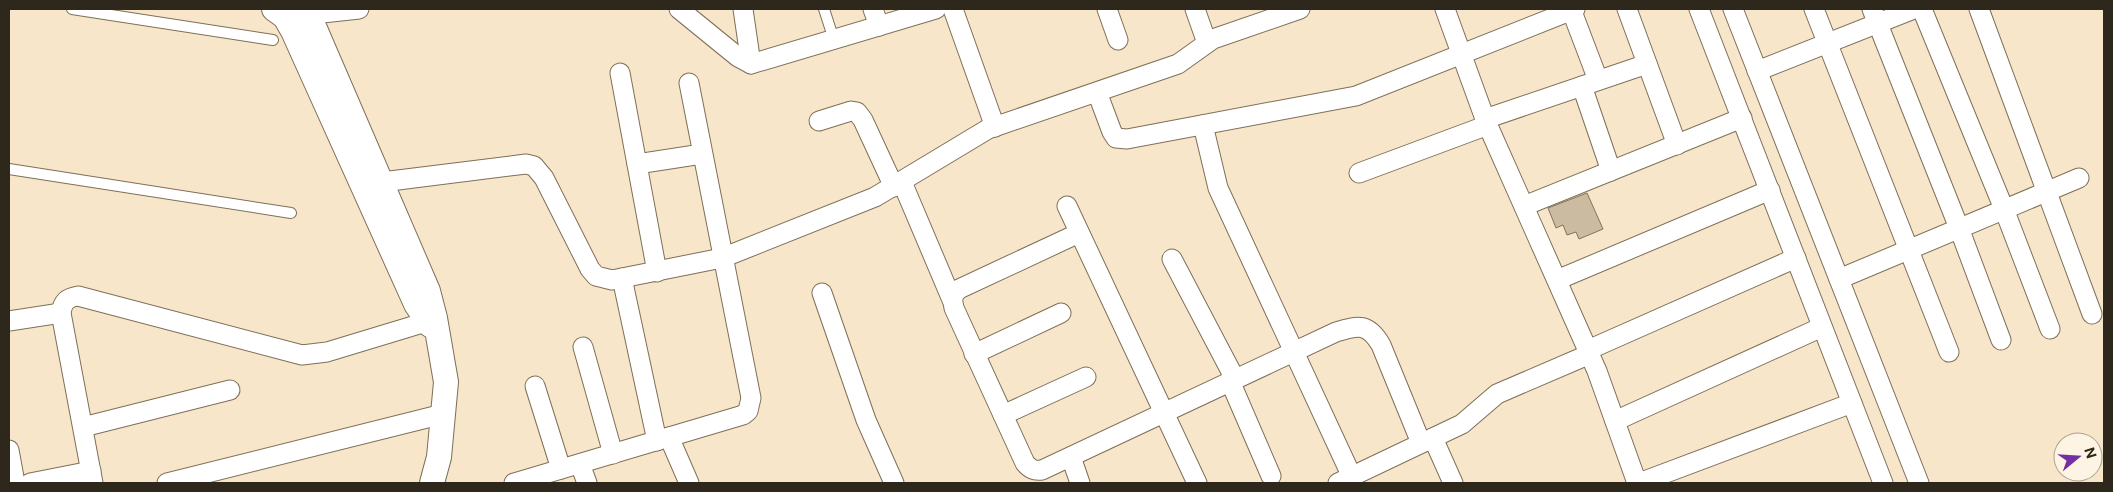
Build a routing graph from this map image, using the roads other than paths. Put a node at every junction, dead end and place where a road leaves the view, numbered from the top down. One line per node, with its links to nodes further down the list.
1 (72, 9): 23 (lane)
2 (359, 9): 19 (street)
3 (743, 9): 31 (street)
4 (824, 9): 24 (lane)
5 (936, 9): 22 (street)
6 (953, 9): 42 (street)
7 (1107, 9): 25 (street)
8 (1195, 9): 27 (street)
9 (1300, 9): 27 (street)
10 (1445, 9): 29 (street)
11 (1573, 9): 29 (street); 36 (street)
12 (1626, 9): 32 (street)
13 (1699, 9): 30 (street)
14 (1733, 9): 28 (street)
15 (1814, 9): 26 (street)
16 (1914, 9): 21 (street)
17 (1922, 9): 56 (street)
18 (1979, 9): 53 (street)
19 (292, 12): 50 (street); 74 (street)
20 (686, 12): 31 (street)
21 (1875, 16): 26 (street); 58 (street)
22 (876, 17): 24 (street)
23 (273, 40)
24 (834, 40): 31 (street)
25 (1118, 40)
26 (1828, 42): 33 (street); 60 (street)
27 (1207, 43): 37 (street)
28 (1748, 48): 30 (street); 33 (street)
29 (1462, 54): 40 (street); 41 (street)
30 (1719, 59): 38 (street)
31 (751, 64)
32 (1647, 64): 36 (street); 43 (street)
33 (1758, 71): 66 (street)
34 (620, 73): 45 (street)
35 (689, 83): 44 (street)
36 (1590, 83): 40 (street); 47 (street)
37 (1097, 92): 41 (street); 42 (street)
38 (1742, 118): 43 (street); 52 (street)
39 (819, 121): 51 (street)
40 (1487, 122): 48 (street); 55 (street)
41 (1203, 125): 79 (street)
42 (995, 127): 51 (street)
43 (1677, 145): 47 (street)
44 (702, 154): 45 (street); 61 (street)
45 (637, 164): 64 (street)
46 (9, 169): 57 (lane)
47 (1612, 171): 55 (street)
48 (1359, 173)
49 (2079, 178): 53 (street)
50 (382, 182): 65 (street); 74 (street)
51 (898, 184): 61 (street); 69 (street)
52 (1770, 190): 62 (street); 67 (street)
53 (2047, 191): 56 (street); 72 (street)
54 (1067, 206): 59 (street)
55 (1524, 206): 67 (street)
56 (2004, 209): 58 (street); 76 (street)
57 (292, 213)
58 (1959, 228): 60 (street); 77 (street)
59 (1079, 233): 69 (street); 88 (street)
60 (1909, 249): 66 (street); 81 (street)
61 (722, 258): 64 (street); 93 (street)
62 (1796, 258): 75 (street); 80 (street)
63 (1172, 259): 84 (street)
64 (657, 272): 65 (street)
65 (622, 278): 93 (street)
66 (1839, 279): 116 (street)
67 (1557, 280): 80 (street)
68 (822, 293): 110 (street)
69 (952, 300): 82 (street)
70 (61, 313): 73 (street); 74 (street); 92 (street)
71 (1061, 313): 82 (street)
72 (2092, 314)
73 (9, 321)
74 (432, 327): 89 (street)
75 (1822, 327): 87 (street); 91 (street)
76 (2050, 329)
77 (2001, 340)
78 (582, 347): 96 (street)
79 (1295, 351): 84 (street); 94 (street); 102 (street)
80 (1589, 352): 91 (street); 94 (street)
81 (1949, 352)
82 (974, 354): 90 (street)
83 (1086, 377): 90 (street)
84 (1233, 380): 88 (street); 100 (street)
85 (535, 386): 99 (street)
86 (230, 390): 92 (street)
87 (1852, 403): 114 (street); 115 (street)
88 (1163, 412): 97 (street); 112 (street)
89 (443, 414): 105 (street); 106 (street)
90 (1003, 415): 97 (street)
91 (1615, 421): 114 (street)
92 (83, 426): 101 (street)
93 (663, 439): 96 (street); 109 (street)
94 (1427, 440): 102 (street); 113 (street)
95 (9, 450): 103 (street)
96 (613, 454): 98 (street)
97 (1071, 457): 111 (street)
98 (580, 464): 99 (street); 108 (street)
99 (561, 469): 107 (street)
100 (1271, 476)
101 (92, 477): 104 (street)
102 (1345, 480)
103 (15, 483)
104 (30, 483)
105 (167, 483)
106 (432, 483)
107 (514, 483)
108 (586, 483)
109 (689, 483)
110 (894, 483)
111 (1080, 483)
112 (1196, 483)
113 (1453, 483)
114 (1638, 483)
115 (1883, 483)
116 (1919, 483)

